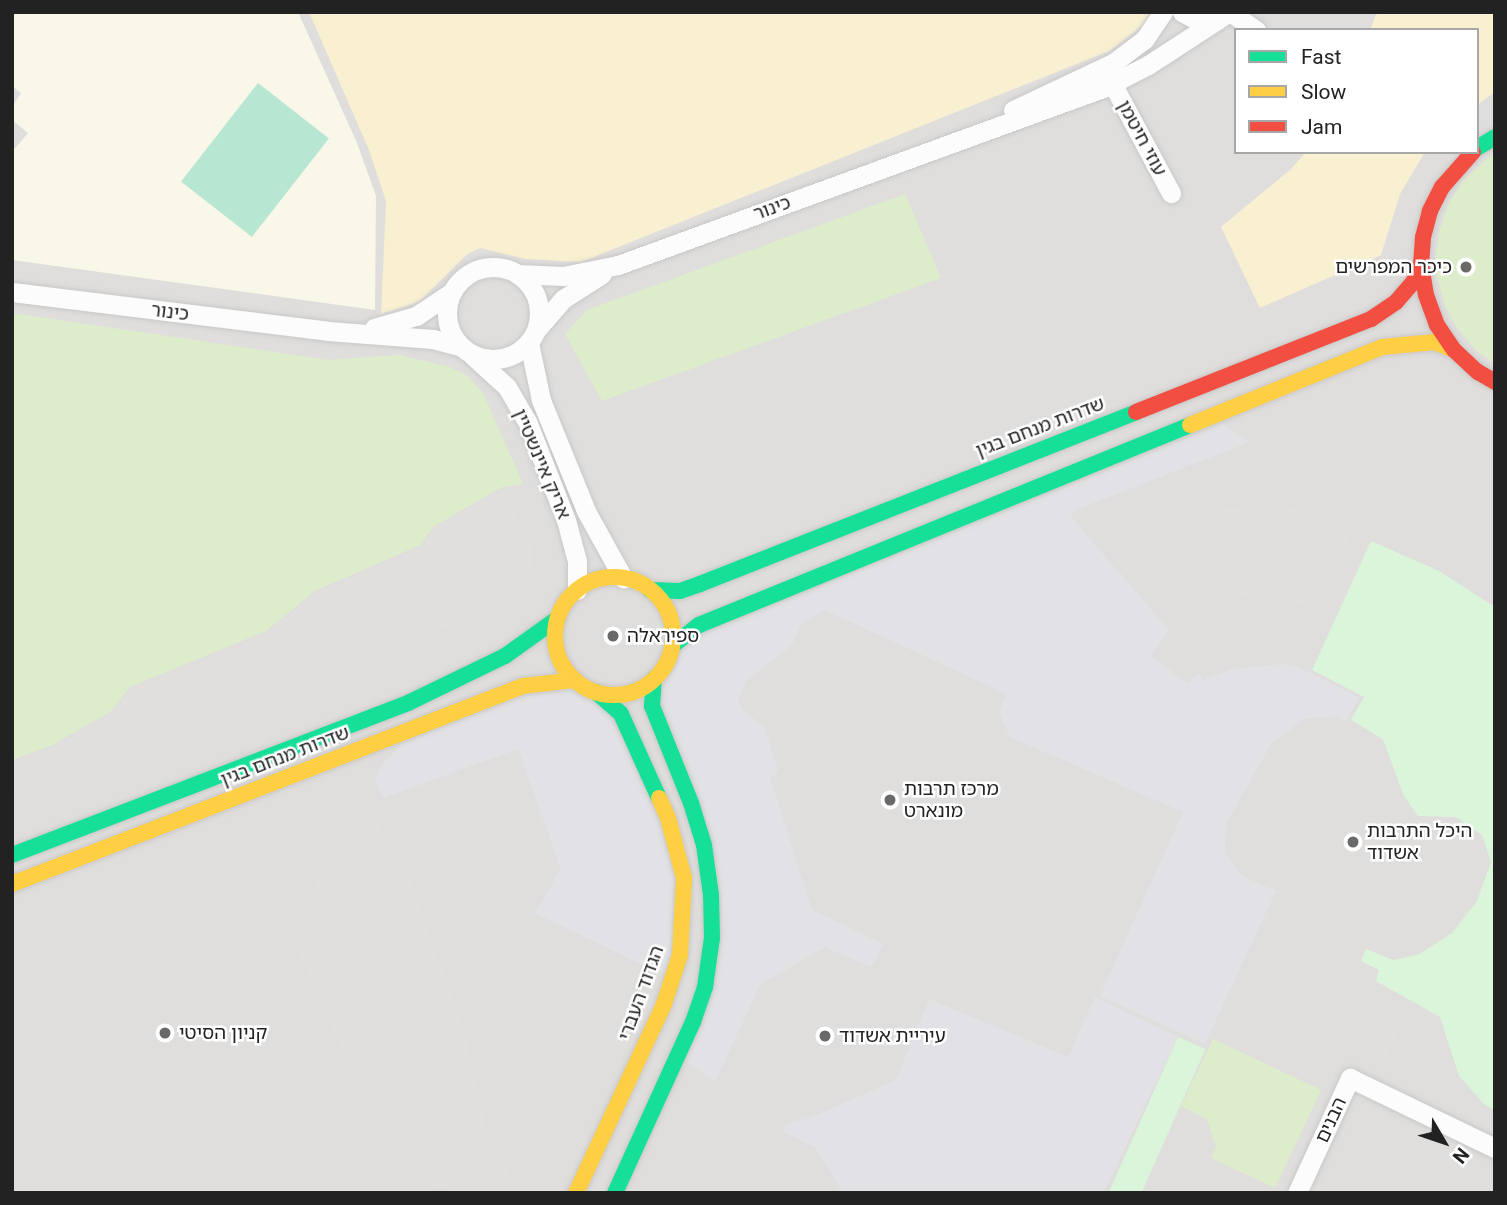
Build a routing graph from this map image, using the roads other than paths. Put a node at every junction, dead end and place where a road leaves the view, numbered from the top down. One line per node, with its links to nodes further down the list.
1 (1163, 12): 8 (street, כינור)
2 (1182, 12): 3 (street)
3 (1225, 15): 4 (street); 5 (street, כינור)
4 (1252, 28)
5 (1112, 83): 8 (street, כינור); 10 (street, עוזי חיטמן)
6 (1495, 137): 7 (main road)
7 (1479, 147)
8 (926, 150): 12 (street, כינור)
9 (1471, 154): 11 (main road)
10 (1171, 193)
11 (1421, 264): 19 (main road); 23 (main road, שדרות מנחם בגין)
12 (618, 265): 13 (street, כינור); 17 (street, כינור)
13 (517, 274): 15 (street); 17 (street)
14 (12, 292): 16 (street, כינור)
15 (452, 292): 16 (street, כינור); 18 (street)
16 (328, 331): 18 (street, כינור)
17 (532, 337): 18 (street); 21 (street, אריק איינשטיין)
18 (466, 350): 22 (street, אריק איינשטיין)
19 (1454, 350): 20 (main road); 25 (main road)
20 (1495, 382)
21 (623, 578): 22 (main road); 23 (main road)
22 (577, 590): 24 (main road)
23 (650, 590): 25 (main road)
24 (558, 618): 27 (main road); 29 (main road, שדרות מנחם בגין)
25 (671, 646): 26 (main road)
26 (654, 679): 28 (main road); 33 (main road)
27 (575, 680): 28 (main road); 30 (main road, שדרות מנחם בגין)
28 (596, 692): 32 (main road, הגדוד העברי)
29 (12, 855)
30 (12, 884)
31 (1495, 1148): 34 (street, הבנים)
32 (576, 1193)
33 (615, 1193)
34 (1297, 1193)

